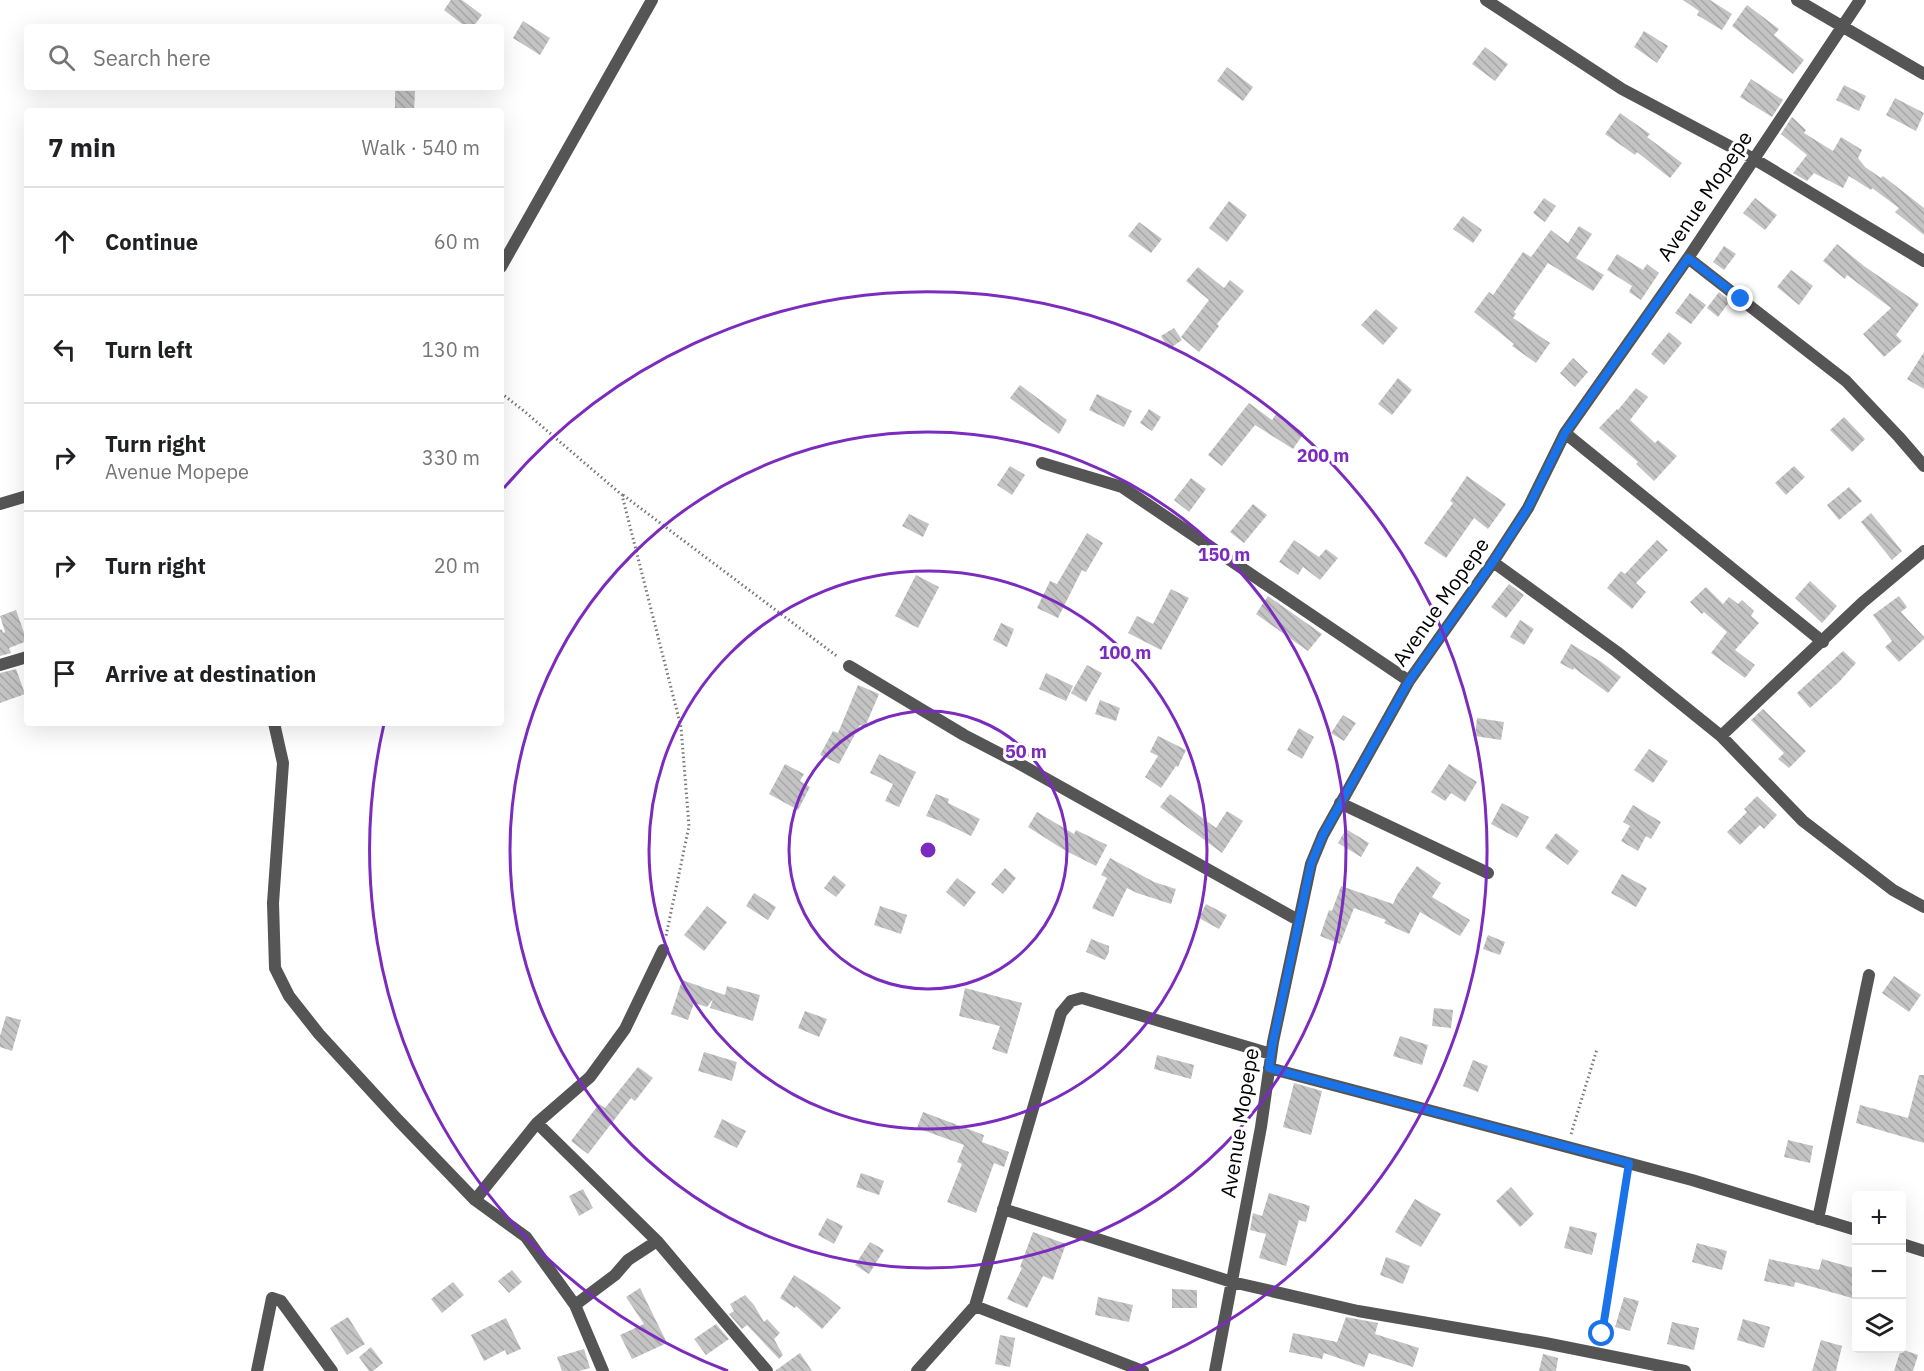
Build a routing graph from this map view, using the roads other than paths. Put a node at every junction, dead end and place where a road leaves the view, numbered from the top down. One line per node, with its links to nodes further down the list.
1 (652, 0): 10 (street)
2 (1486, 0): 7 (street)
3 (1797, 0): 5 (street)
4 (1860, 0): 5 (street, Avenue Mopepe)
5 (1841, 27): 6 (street); 7 (street, Avenue Mopepe)
6 (1924, 74)
7 (1754, 159): 8 (street, Avenue Mopepe); 9 (street)
8 (1688, 258): 11 (street, Avenue Mopepe); 13 (street)
9 (1924, 261)
10 (504, 262)
11 (1565, 433): 17 (street, Avenue Mopepe); 18 (street)
12 (1042, 463): 22 (street)
13 (1924, 466)
14 (24, 497): 15 (street)
15 (0, 504)
16 (1924, 550): 18 (street)
17 (1493, 562): 22 (street, Avenue Mopepe); 24 (street)
18 (1823, 642): 24 (street)
19 (24, 658): 20 (street)
20 (0, 665)
21 (849, 666): 28 (street)
22 (1409, 681): 25 (street, Avenue Mopepe)
23 (275, 726): 34 (street)
24 (1721, 736): 27 (street)
25 (1340, 803): 26 (street); 28 (street, Avenue Mopepe)
26 (1488, 873)
27 (1924, 907)
28 (1298, 920): 31 (street, Avenue Mopepe)
29 (663, 950): 33 (street)
30 (1869, 975): 36 (street)
31 (1271, 1054): 32 (street, Avenue Mopepe); 35 (street)
32 (1269, 1068): 36 (street); 41 (street, Avenue Mopepe)
33 (537, 1123): 34 (street); 38 (street)
34 (475, 1200): 42 (street)
35 (1003, 1209): 41 (street); 43 (street)
36 (1818, 1219): 37 (street)
37 (1852, 1229)
38 (657, 1240): 42 (street); 47 (street)
39 (1905, 1245): 40 (street)
40 (1924, 1251)
41 (1232, 1282): 50 (street, Avenue Mopepe); 51 (street)
42 (575, 1305): 46 (street)
43 (975, 1306): 48 (street); 49 (street)
44 (257, 1371): 45 (street)
45 (332, 1371)
46 (603, 1371)
47 (767, 1371)
48 (917, 1371)
49 (1143, 1371)
50 (1215, 1371)
51 (1685, 1371)

